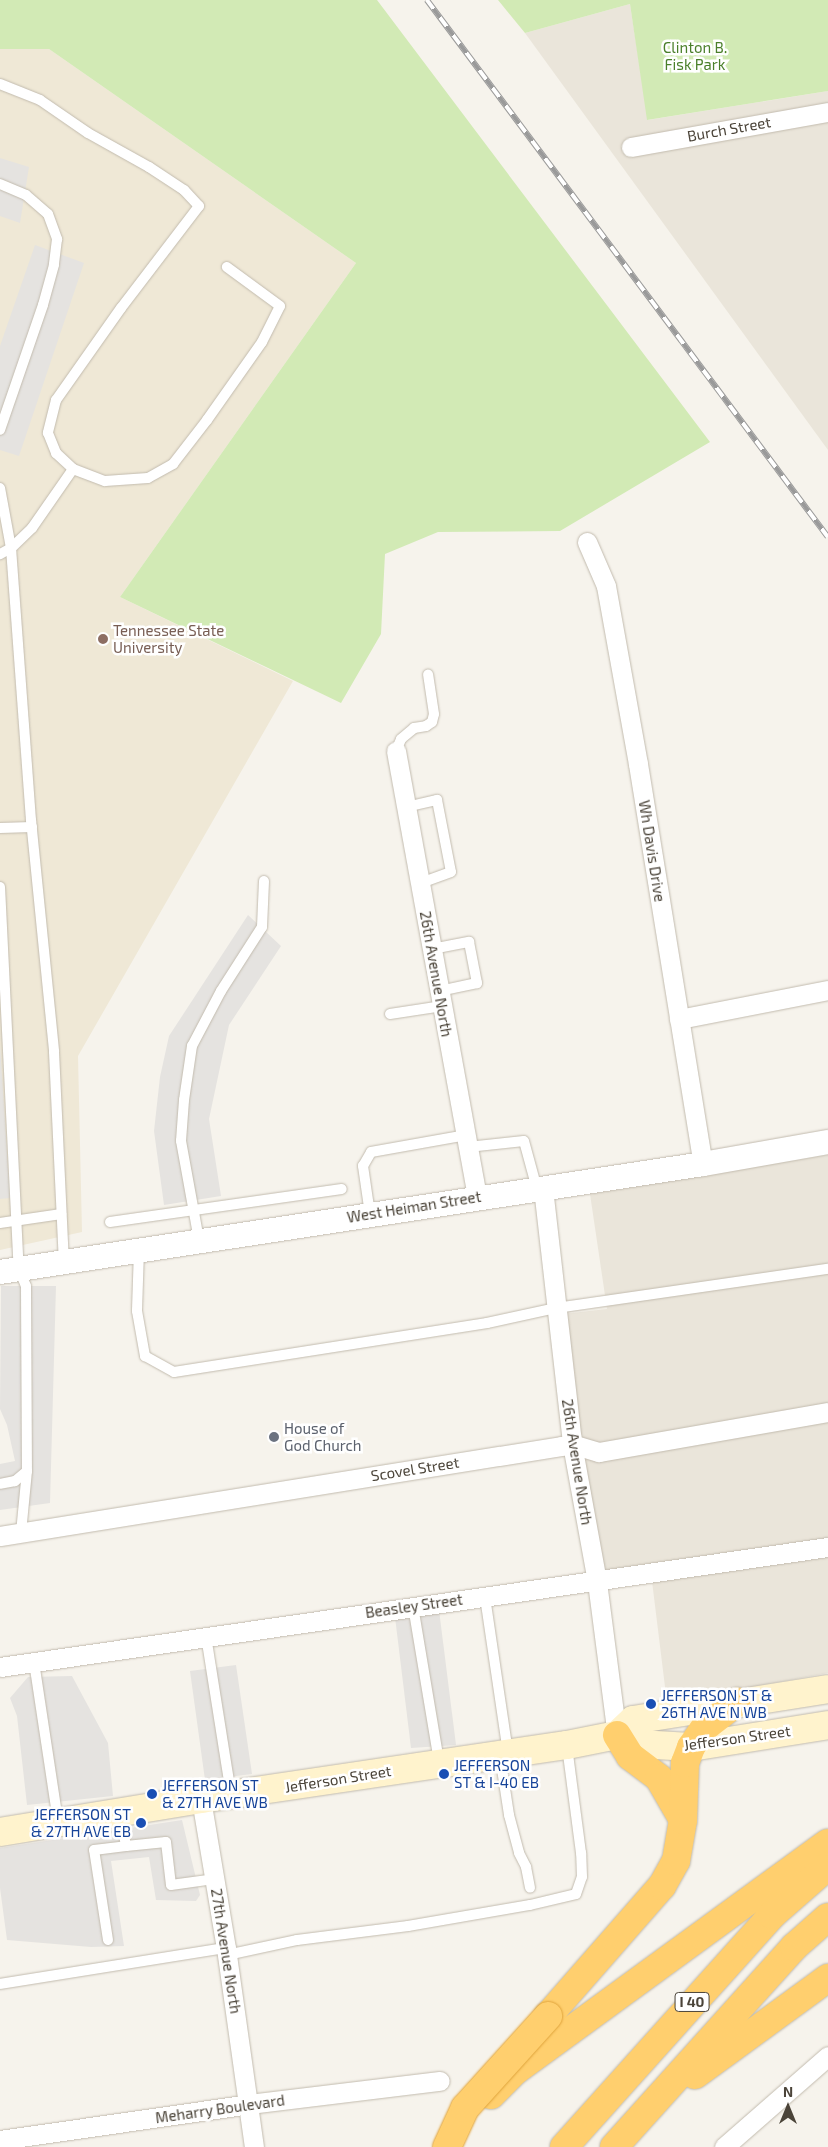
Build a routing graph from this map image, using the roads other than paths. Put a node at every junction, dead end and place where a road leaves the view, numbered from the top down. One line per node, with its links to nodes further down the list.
1 (0, 84): 7 (lane)
2 (828, 112): 3 (street, Burch Street)
3 (631, 147)
4 (0, 184): 6 (lane)
5 (227, 267): 7 (lane)
6 (0, 430)
7 (73, 470): 10 (lane)
8 (0, 488): 10 (lane)
9 (588, 542): 24 (street, Wh Davis Drive)
10 (10, 548): 11 (lane); 15 (lane)
11 (0, 554)
12 (428, 674): 13 (lane)
13 (396, 751): 14 (street, 26th Avenue North)
14 (406, 806): 18 (street, 26th Avenue North); 18 (lane)
15 (32, 826): 16 (lane); 32 (lane)
16 (0, 828)
17 (264, 881): 31 (lane)
18 (420, 883): 20 (street, 26th Avenue North)
19 (0, 887): 34 (lane)
20 (432, 949): 22 (street, 26th Avenue North); 22 (lane)
21 (828, 990): 24 (street)
22 (441, 998): 23 (lane); 25 (street, 26th Avenue North)
23 (390, 1014)
24 (679, 1020): 27 (street, Wh Davis Drive)
25 (467, 1141): 28 (lane); 30 (street, 26th Avenue North); 33 (lane)
26 (828, 1142): 27 (street, West Heiman Street)
27 (702, 1164): 28 (street, West Heiman Street)
28 (540, 1188): 30 (street, West Heiman Street); 42 (street, 26th Avenue North)
29 (342, 1189): 31 (lane)
30 (477, 1197): 33 (street, West Heiman Street)
31 (194, 1210): 35 (lane); 37 (lane)
32 (61, 1214): 34 (lane); 39 (lane)
33 (370, 1214): 37 (street, West Heiman Street)
34 (17, 1221): 36 (lane); 41 (lane)
35 (110, 1222)
36 (0, 1223)
37 (199, 1240): 38 (street, West Heiman Street)
38 (139, 1249): 39 (street, West Heiman Street); 42 (lane)
39 (64, 1262): 41 (street, West Heiman Street)
40 (828, 1269): 42 (lane)
41 (10, 1270): 45 (lane)
42 (556, 1308): 44 (street, 26th Avenue North)
43 (828, 1412): 44 (street, Scovel Street)
44 (572, 1444): 47 (street, Scovel Street); 50 (street, 26th Avenue North)
45 (26, 1471): 46 (lane); 47 (lane)
46 (0, 1484)
47 (21, 1533): 48 (street, Scovel Street)
48 (0, 1536)
49 (828, 1547): 50 (street, Beasley Street)
50 (597, 1582): 51 (street, Beasley Street); 59 (street, 26th Avenue North)
51 (485, 1597): 52 (street, Beasley Street); 62 (lane)
52 (413, 1606): 53 (street, Beasley Street); 63 (lane)
53 (206, 1636): 54 (street, Beasley Street); 64 (lane)
54 (34, 1662): 55 (street, Beasley Street); 68 (lane)
55 (0, 1667)
56 (828, 1689): 57 (main road, Jefferson Street)
57 (736, 1702): 59 (main road, Jefferson Street); 61 (highway)
58 (828, 1726): 61 (main road, Jefferson Street)
59 (616, 1735): 60 (main road, Jefferson Street); 61 (main road, Jefferson Street); 67 (highway)
60 (566, 1745): 62 (main road, Jefferson Street); 77 (lane)
61 (691, 1747): 67 (highway)
62 (504, 1754): 63 (main road, Jefferson Street); 74 (lane)
63 (439, 1763): 64 (main road, Jefferson Street)
64 (231, 1795): 65 (main road, Jefferson Street)
65 (201, 1799): 66 (main road, Jefferson Street); 73 (street, 27th Avenue North)
66 (120, 1812): 68 (main road, Jefferson Street); 71 (lane)
67 (683, 1820): 87 (highway, bridge)
68 (58, 1822): 69 (main road, Jefferson Street)
69 (0, 1832)
70 (828, 1843): 86 (highway)
71 (126, 1846): 73 (lane); 76 (lane)
72 (828, 1866): 88 (highway, I 40)
73 (214, 1879): 77 (street, 27th Avenue North)
74 (530, 1888)
75 (828, 1917): 83 (highway, I 40)
76 (108, 1940)
77 (227, 1952): 79 (lane); 82 (street, 27th Avenue North)
78 (828, 1978): 83 (highway)
79 (0, 1984)
80 (828, 2056): 90 (street)
81 (440, 2081): 82 (street, Meharry Boulevard)
82 (249, 2104): 84 (street, Meharry Boulevard); 85 (street, 27th Avenue North)
83 (646, 2111): 89 (highway, I 40)
84 (0, 2140)
85 (254, 2147)
86 (439, 2147)
87 (447, 2147)
88 (564, 2147)
89 (614, 2147)
90 (724, 2147)

